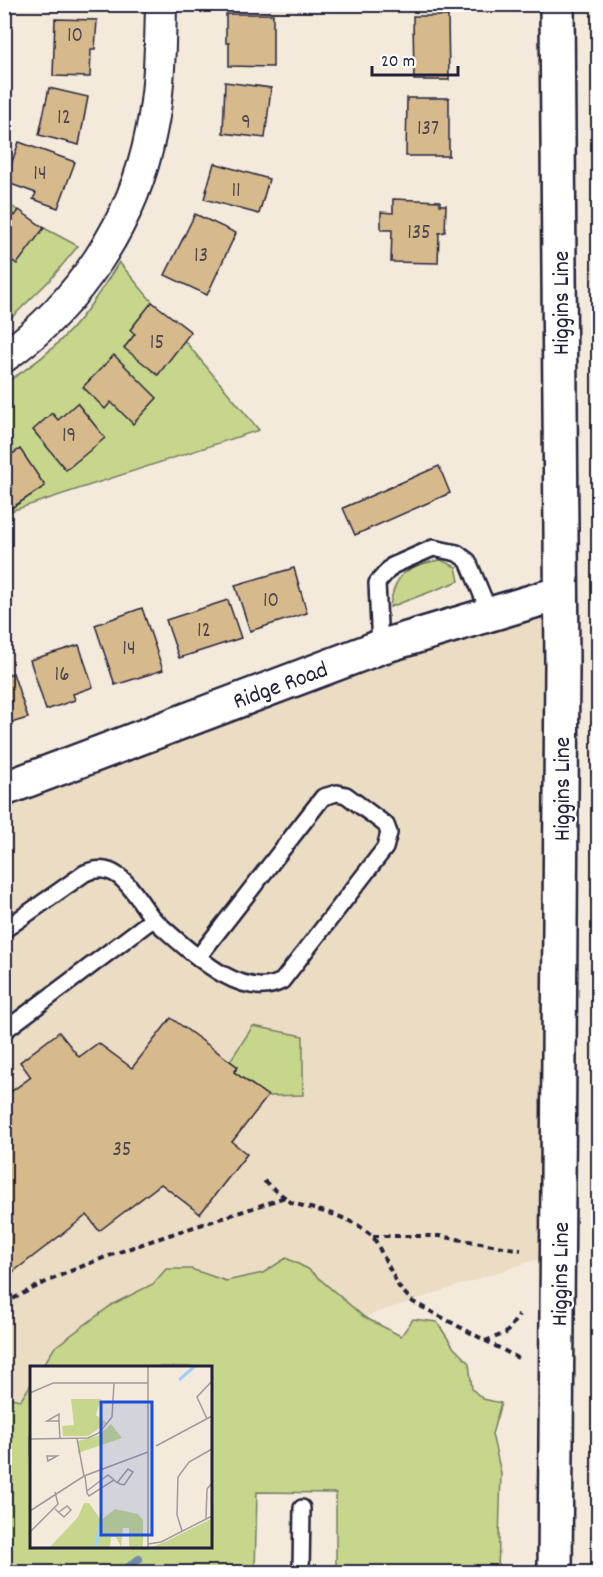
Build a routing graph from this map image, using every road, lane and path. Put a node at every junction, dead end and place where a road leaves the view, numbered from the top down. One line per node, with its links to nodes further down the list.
1 (160, 4): 3 (street)
2 (557, 4): 4 (street, Higgins Line)
3 (4, 357)
4 (561, 593): 5 (street, Ridge Road); 22 (street, Higgins Line)
5 (490, 614): 6 (street, Ridge Road); 6 (lane)
6 (380, 647): 7 (street, Ridge Road)
7 (4, 789)
8 (153, 919): 9 (lane); 10 (lane); 11 (lane)
9 (4, 930)
10 (199, 956): 10 (lane)
11 (4, 1031)
12 (264, 1181): 13 (path)
13 (285, 1197): 14 (path); 16 (path)
14 (373, 1236): 15 (path); 18 (path)
15 (520, 1250)
16 (4, 1304)
17 (519, 1315): 18 (path)
18 (484, 1341): 19 (path)
19 (518, 1358)
20 (302, 1508): 21 (lane)
21 (301, 1572)
22 (555, 1572)

